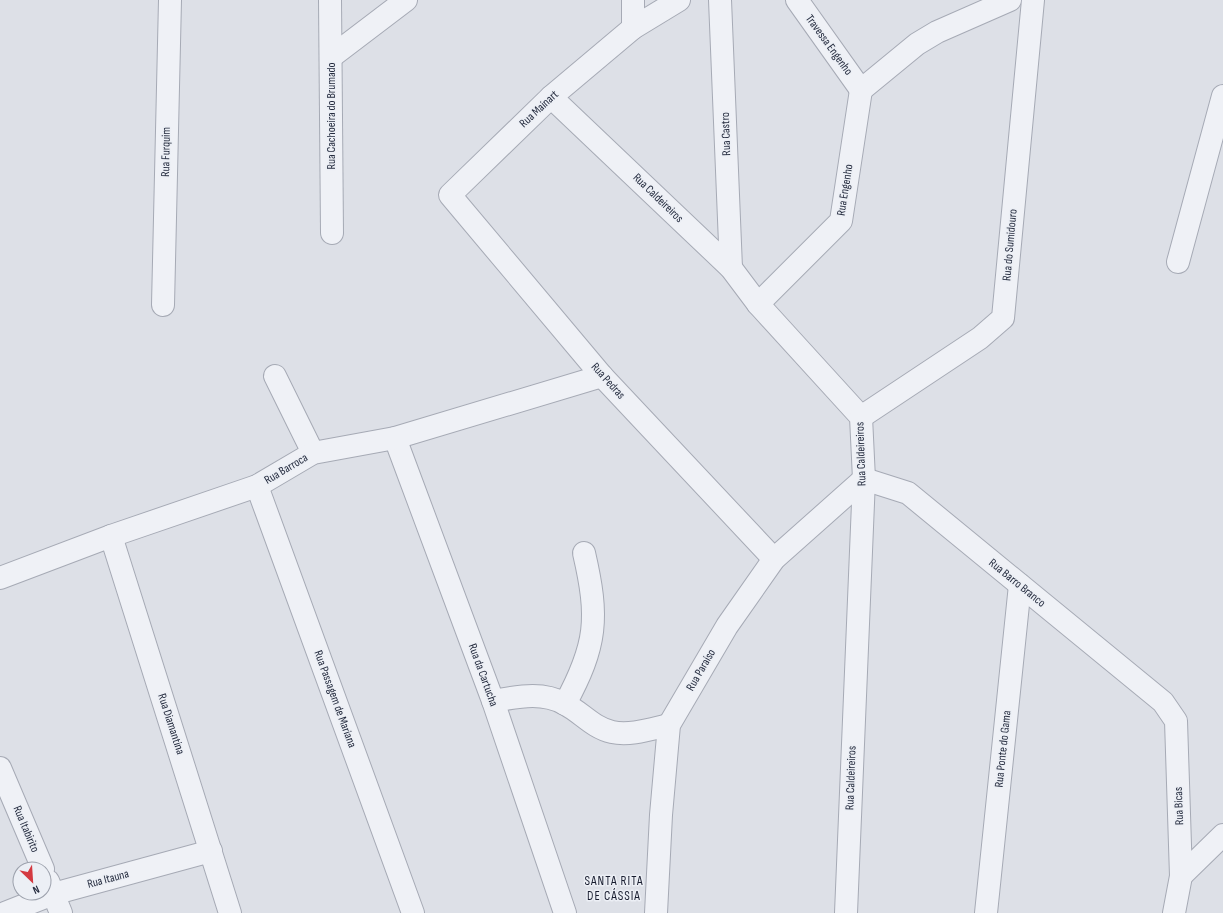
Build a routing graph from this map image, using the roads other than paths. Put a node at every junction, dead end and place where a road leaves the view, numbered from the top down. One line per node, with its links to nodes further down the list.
1 (170, 0): 20 (street, Rua Furquim)
2 (330, 0): 11 (street, Rua Cachoeira do Brumado)
3 (406, 0): 11 (street)
4 (632, 0): 10 (street)
5 (679, 0): 10 (street, Rua Mainart)
6 (720, 0): 18 (street, Rua Castro)
7 (796, 0): 12 (street, Travessa Engenho)
8 (1010, 0): 12 (street)
9 (1033, 0): 23 (street, Rua do Sumidouro)
10 (633, 28): 14 (street, Rua Mainart)
11 (331, 57): 16 (street, Rua Cachoeira do Brumado)
12 (861, 90): 19 (street, Rua Engenho)
13 (1223, 96): 17 (street)
14 (551, 97): 15 (street, Rua Mainart); 18 (street, Rua Caldeireiros)
15 (450, 195): 22 (street, Rua Pedras)
16 (332, 233)
17 (1178, 262)
18 (731, 268): 19 (street, Rua Caldeireiros)
19 (758, 304): 23 (street, Rua Caldeireiros)
20 (163, 305)
21 (275, 376): 25 (street)
22 (602, 376): 24 (street, Rua Barroca); 30 (street, Rua Pedras)
23 (861, 417): 26 (street, Rua Caldeireiros)
24 (395, 438): 25 (street, Rua Barroca); 33 (street, Rua da Cartucha)
25 (313, 453): 27 (street, Rua Barroca)
26 (864, 479): 30 (street, Rua Paraíso); 32 (street, Rua Barro Branco); 49 (street, Rua Caldeireiros)
27 (257, 486): 28 (street, Rua Barroca); 46 (street, Rua Passagem de Mariana)
28 (111, 536): 31 (street, Rua Barroca); 39 (street, Rua Diamantina)
29 (584, 553): 35 (street)
30 (774, 559): 36 (street, Rua Paraíso)
31 (0, 578)
32 (1020, 585): 34 (street, Rua Barro Branco); 50 (street, Rua Ponte do Gama)
33 (492, 701): 35 (street); 47 (street, Rua da Cartucha)
34 (1163, 702): 41 (street, Rua Bicas)
35 (565, 704): 36 (street)
36 (669, 725): 48 (street, Rua Paraíso)
37 (0, 768): 40 (street, Rua Itabirito)
38 (1223, 835): 41 (street)
39 (211, 851): 43 (street, Rua Itauna); 45 (street, Rua Diamantina)
40 (40, 861)
41 (1181, 876): 51 (street, Rua Bicas)
42 (52, 892): 43 (street)
43 (57, 904): 44 (street, Rua Itauna)
44 (5, 913)
45 (230, 913)
46 (413, 913)
47 (565, 913)
48 (656, 913)
49 (846, 913)
50 (986, 913)
51 (1174, 913)

